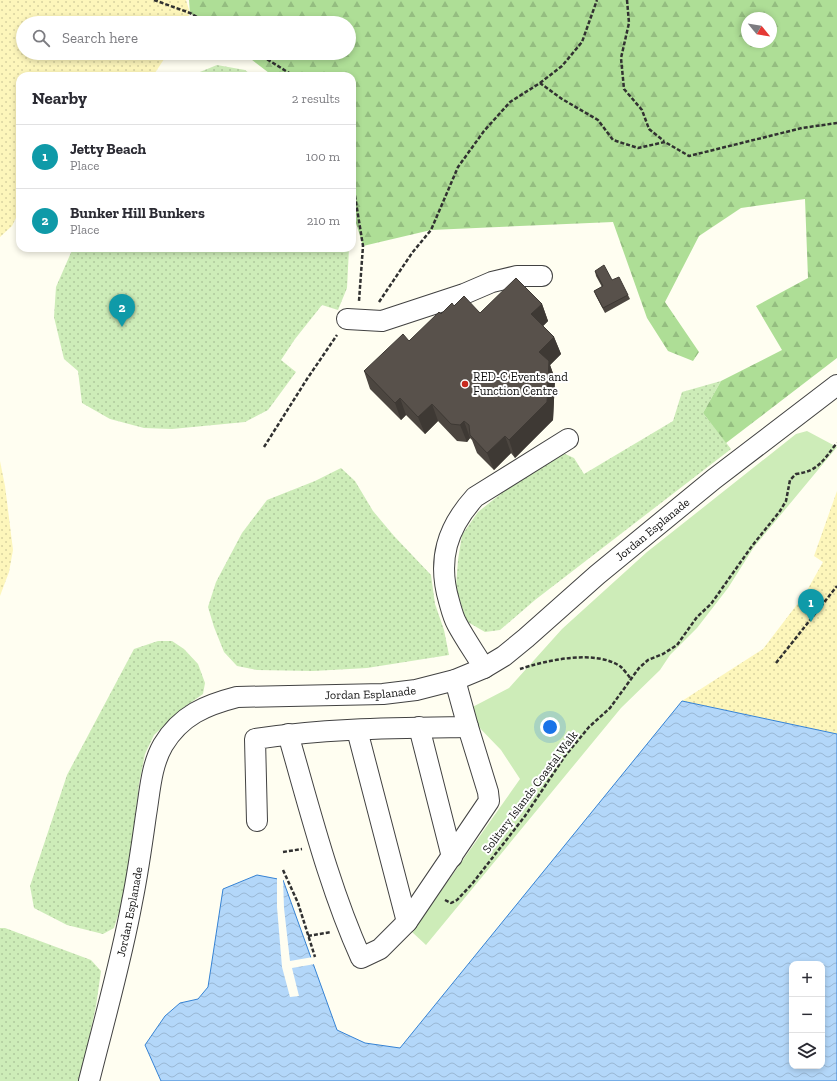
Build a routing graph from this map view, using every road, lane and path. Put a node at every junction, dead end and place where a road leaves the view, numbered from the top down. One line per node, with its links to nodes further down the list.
1 (154, 0): 4 (path)
2 (597, 0): 7 (path)
3 (627, 0): 9 (path)
4 (195, 16)
5 (268, 60): 6 (path)
6 (288, 72)
7 (540, 83): 9 (path); 12 (path)
8 (837, 123): 9 (path)
9 (665, 142)
10 (542, 276): 12 (street)
11 (347, 319): 12 (street)
12 (367, 320)
13 (837, 385): 18 (street, Jordan Esplanade)
14 (568, 439): 18 (street)
15 (837, 443): 29 (path, Solitary Islands Coastal Walk)
16 (837, 586): 17 (path)
17 (776, 664)
18 (484, 668): 19 (street, Jordan Esplanade)
19 (455, 680): 20 (street); 34 (street, Jordan Esplanade)
20 (468, 727): 21 (street); 27 (street)
21 (419, 728): 22 (street); 27 (street)
22 (357, 730): 23 (street); 30 (street)
23 (288, 734): 24 (street); 30 (street)
24 (257, 821)
25 (305, 848): 26 (path)
26 (283, 852)
27 (452, 857): 29 (street)
28 (283, 870): 32 (path)
29 (429, 891): 30 (street)
30 (407, 922)
31 (328, 932): 32 (path)
32 (308, 936): 33 (path)
33 (315, 957)
34 (89, 1081)

